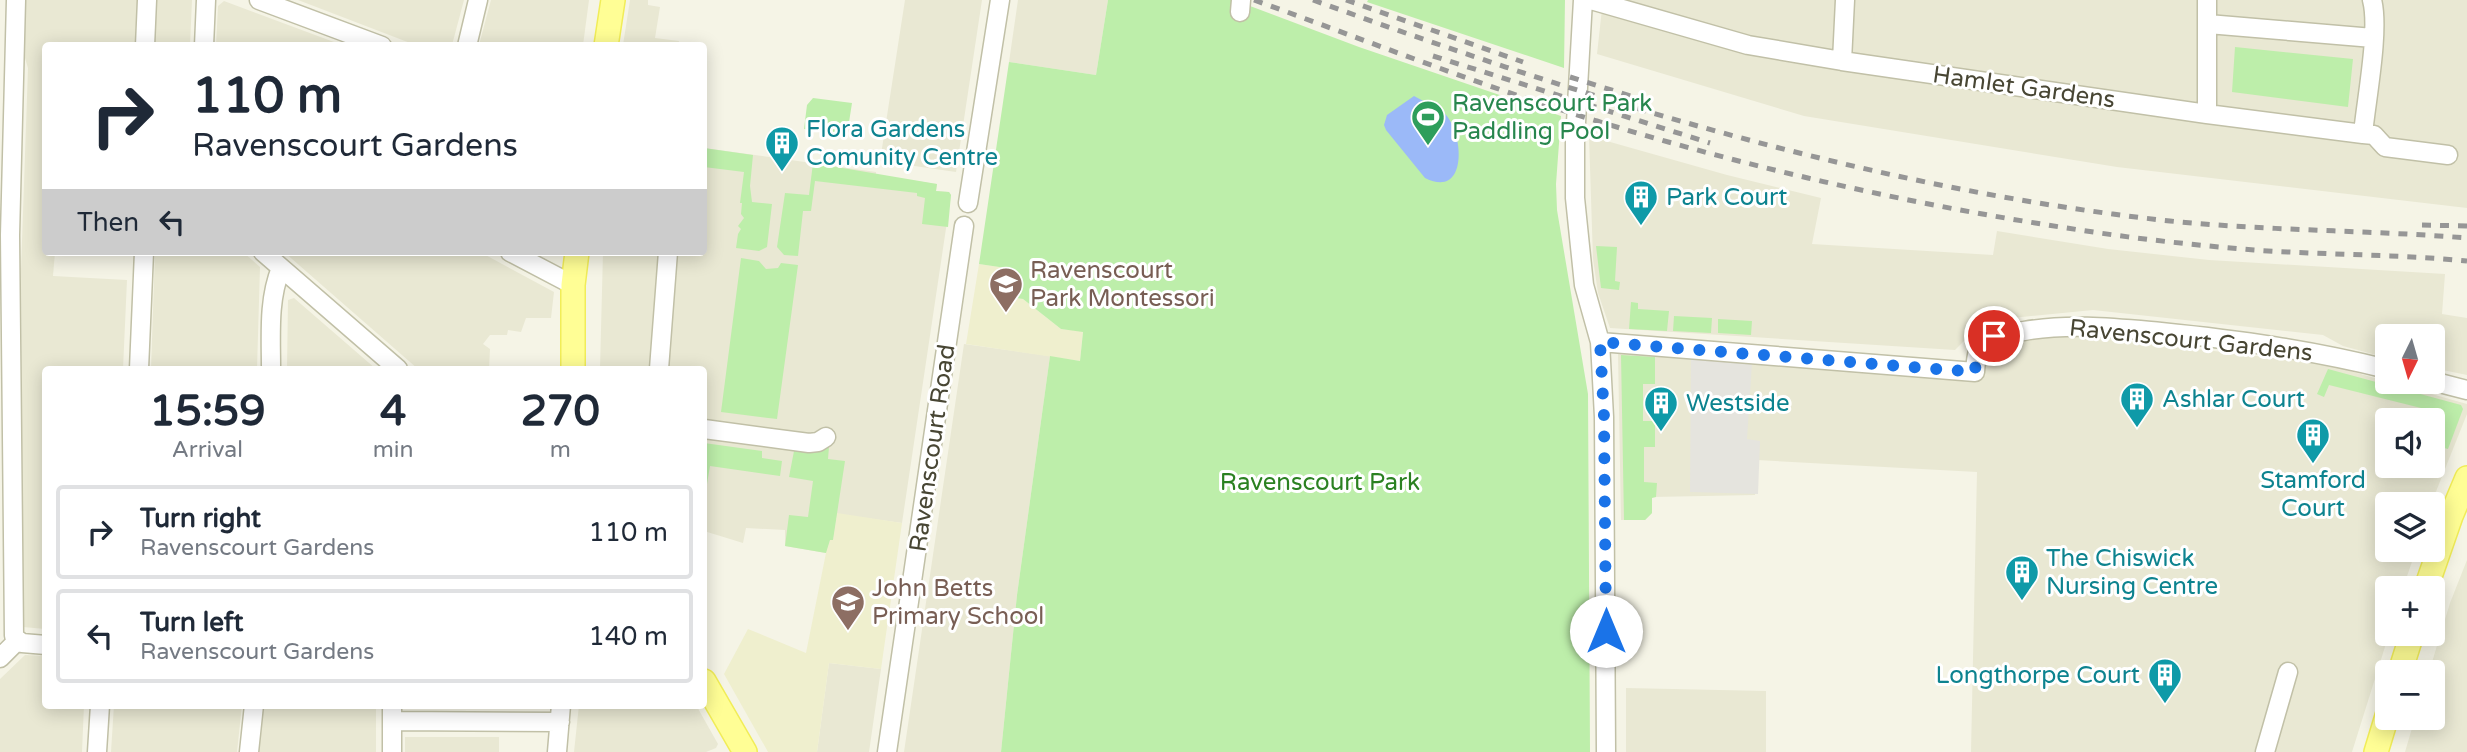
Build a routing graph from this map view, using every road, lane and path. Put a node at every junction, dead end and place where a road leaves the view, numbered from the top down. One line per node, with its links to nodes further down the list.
1 (16, 0): 46 (street)
2 (147, 0): 15 (street)
3 (205, 0): 16 (street)
4 (259, 0): 17 (street)
5 (478, 0): 18 (street)
6 (613, 0): 19 (main road)
7 (1000, 0): 24 (street)
8 (1583, 0): 33 (street)
9 (1591, 0): 20 (street, Hamlet Gardens)
10 (1845, 0): 20 (street)
11 (2207, 0): 13 (street)
12 (2372, 0): 14 (street)
13 (2208, 24): 14 (street); 21 (street)
14 (2373, 38): 22 (street)
15 (145, 42)
16 (204, 42)
17 (371, 42)
18 (468, 42)
19 (607, 42)
20 (1842, 61): 21 (street, Hamlet Gardens)
21 (2207, 114): 22 (street, Hamlet Gardens)
22 (2363, 134): 23 (street, Hamlet Gardens)
23 (2448, 155)
24 (968, 203)
25 (964, 226): 61 (street, Ravenscourt Road)
26 (144, 256): 34 (street)
27 (268, 256): 31 (street)
28 (518, 256): 32 (street)
29 (577, 256): 32 (main road)
30 (667, 256): 38 (street)
31 (281, 268): 35 (street); 36 (street)
32 (573, 285): 37 (main road)
33 (1600, 342): 39 (street, Ravenscourt Gardens); 62 (street)
34 (139, 366)
35 (271, 366)
36 (395, 366)
37 (573, 366)
38 (659, 366)
39 (2375, 366)
40 (2445, 384): 41 (street)
41 (2467, 390)
42 (707, 429): 43 (street)
43 (826, 437)
44 (2467, 478): 45 (main road)
45 (2431, 576)
46 (18, 640): 47 (street); 48 (street)
47 (42, 645)
48 (0, 658)
49 (2288, 672): 63 (street)
50 (707, 686): 60 (main road)
51 (100, 709): 56 (street)
52 (254, 709): 57 (street)
53 (393, 713): 54 (street); 58 (street)
54 (561, 713): 59 (street)
55 (2383, 730): 64 (main road)
56 (97, 752)
57 (249, 752)
58 (392, 752)
59 (557, 752)
60 (746, 752)
61 (887, 752)
62 (1606, 752)
63 (2265, 752)
64 (2376, 752)

